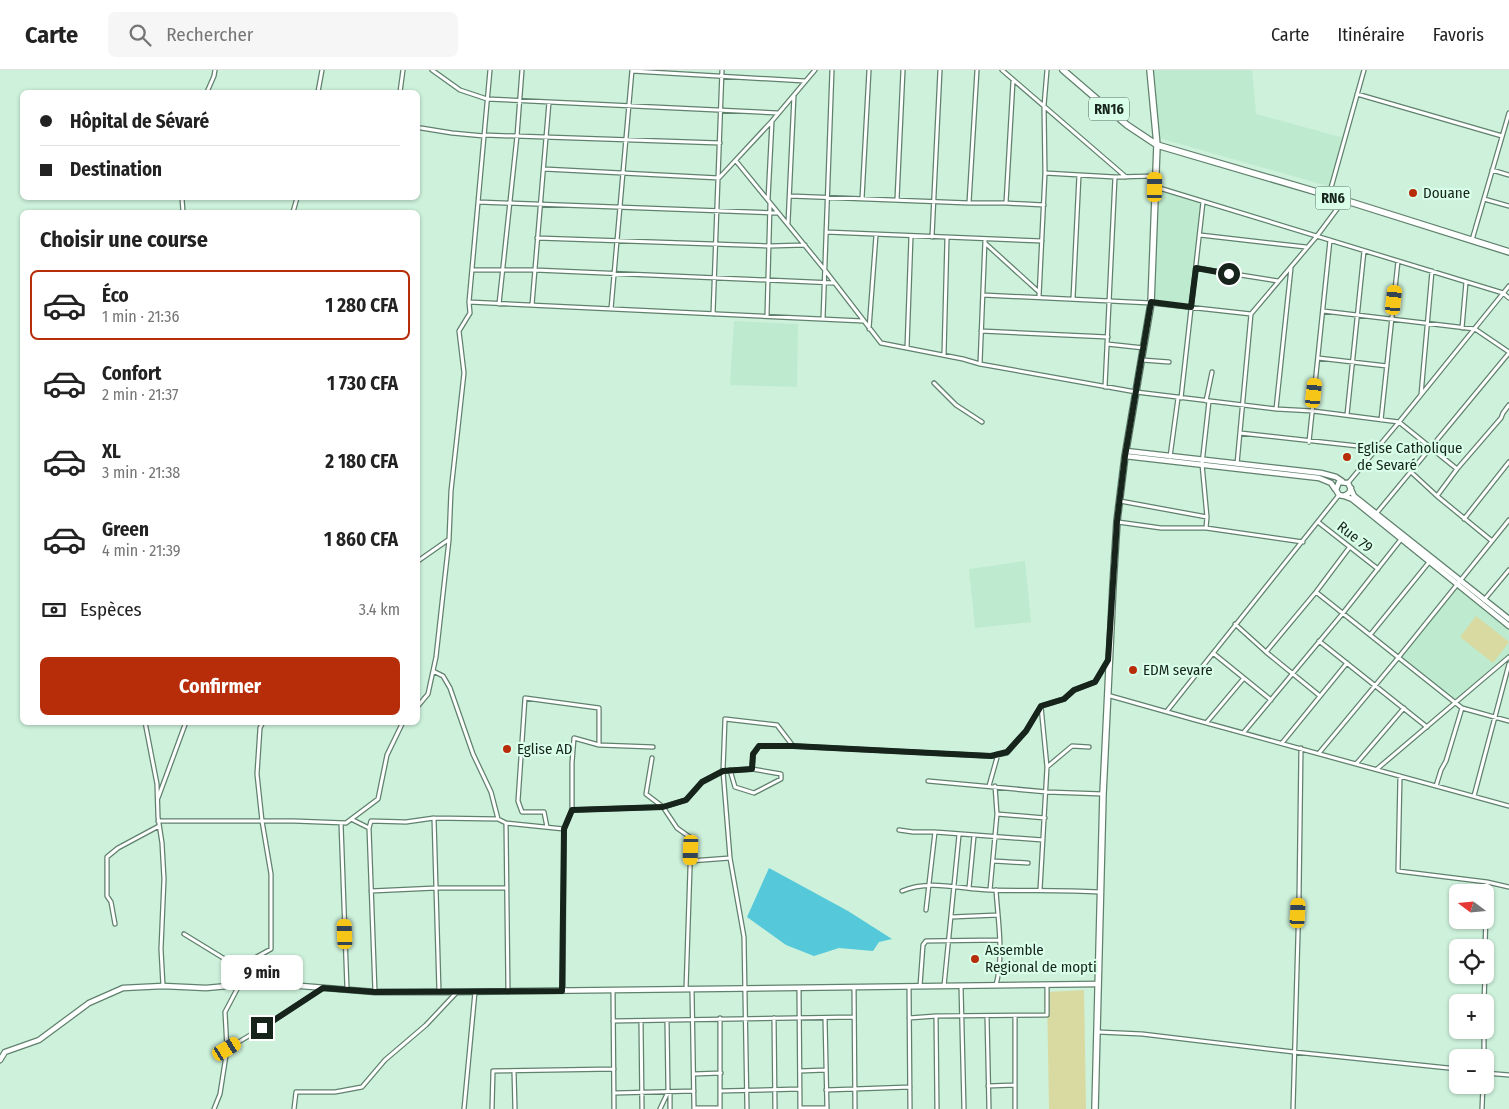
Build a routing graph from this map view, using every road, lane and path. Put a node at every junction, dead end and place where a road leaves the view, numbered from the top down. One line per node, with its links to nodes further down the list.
1 (215, 70): 23 (street)
2 (322, 70): 24 (street)
3 (403, 70): 25 (street)
4 (432, 70): 28 (street)
5 (490, 70): 28 (street)
6 (522, 70): 29 (street)
7 (632, 70): 20 (street); 31 (street)
8 (722, 70): 20 (street)
9 (815, 70): 22 (street)
10 (832, 70): 59 (street)
11 (869, 70): 60 (street)
12 (904, 70): 63 (street)
13 (940, 70): 66 (street)
14 (977, 70): 69 (street)
15 (1002, 70): 21 (street)
16 (1047, 70): 32 (street)
17 (1064, 70): 44 (main road, RN16)
18 (1150, 70): 44 (main road)
19 (1364, 70): 27 (street)
20 (722, 78): 22 (street); 33 (street)
21 (1013, 80): 32 (street); 70 (street)
22 (805, 82): 26 (street)
23 (208, 90)
24 (318, 90)
25 (400, 90)
26 (794, 94): 34 (street); 57 (street)
27 (1357, 94): 40 (street); 58 (street)
28 (487, 99): 29 (street); 38 (street)
29 (520, 100): 30 (street); 39 (street)
30 (549, 102): 31 (street); 41 (street)
31 (629, 106): 33 (street); 42 (street)
32 (1044, 106): 49 (street); 54 (street)
33 (721, 110): 34 (street); 43 (street)
34 (778, 113): 36 (street)
35 (1509, 113): 40 (street)
36 (772, 121): 45 (street); 62 (street)
37 (421, 128): 38 (street)
38 (484, 135): 39 (street); 65 (street)
39 (517, 136): 41 (street); 68 (street)
40 (1502, 136): 47 (street)
41 (546, 137): 42 (street); 46 (street)
42 (626, 140): 43 (street); 48 (street)
43 (720, 143): 55 (street)
44 (1157, 145): 52 (main road); 58 (main road, RN6)
45 (736, 161): 55 (street); 62 (street)
46 (544, 169): 48 (street); 71 (street)
47 (1492, 170): 51 (street); 61 (street)
48 (623, 173): 55 (street); 75 (street)
49 (1045, 173): 50 (street); 73 (street)
50 (1079, 174): 53 (street); 119 (street)
51 (1509, 175)
52 (1155, 176): 54 (street); 56 (main road)
53 (1115, 177): 54 (street); 120 (street)
54 (1126, 177)
55 (719, 178): 76 (street)
56 (1155, 187): 67 (street); 122 (main road)
57 (790, 196): 59 (street); 79 (street)
58 (1329, 196): 64 (main road, RN6)
59 (827, 197): 60 (street); 80 (street)
60 (862, 199): 63 (street)
61 (1484, 199): 74 (street); 92 (street)
62 (768, 200): 72 (street)
63 (897, 200): 66 (street)
64 (1344, 200): 84 (street); 92 (main road, RN6)
65 (478, 202): 68 (street); 103 (street)
66 (934, 202): 69 (street); 85 (street)
67 (1203, 202): 82 (street); 84 (street)
68 (510, 203): 71 (street); 104 (street)
69 (969, 203): 70 (street)
70 (1006, 203): 73 (street)
71 (540, 204): 75 (street); 86 (street)
72 (770, 204): 77 (street); 78 (street)
73 (1044, 205): 91 (street)
74 (1509, 206)
75 (620, 207): 76 (street); 89 (street)
76 (717, 210): 77 (street); 93 (street)
77 (770, 212): 78 (street); 95 (street)
78 (778, 213): 79 (street)
79 (788, 224): 94 (street)
80 (826, 232): 81 (street); 102 (street)
81 (876, 235): 83 (street); 137 (street)
82 (1200, 235): 96 (street); 101 (street)
83 (911, 236): 85 (street); 142 (street)
84 (1317, 236): 88 (street); 96 (street)
85 (932, 237): 87 (street)
86 (538, 238): 89 (street); 105 (street)
87 (947, 238): 90 (street); 145 (street)
88 (1330, 240): 97 (street); 127 (street)
89 (617, 241): 93 (street); 107 (street)
90 (985, 241): 91 (street); 116 (street); 117 (street)
91 (1042, 241): 117 (street)
92 (1472, 241): 98 (main road, RN6)
93 (716, 244): 95 (street); 108 (street)
94 (805, 245): 95 (street); 102 (street)
95 (769, 246): 109 (street)
96 (1306, 247): 100 (street)
97 (1364, 251): 99 (street); 130 (street)
98 (1509, 252)
99 (1398, 261): 106 (street); 133 (street)
100 (1291, 266): 110 (street); 161 (street)
101 (1196, 268): 110 (street); 125 (street)
102 (824, 269): 111 (street); 113 (street)
103 (472, 270): 104 (street); 121 (street)
104 (502, 270): 105 (street); 123 (street)
105 (535, 270): 107 (street); 124 (street)
106 (1432, 271): 112 (street); 135 (street)
107 (614, 275): 108 (street); 126 (street)
108 (714, 278): 109 (street); 128 (street)
109 (768, 281): 111 (street); 131 (street)
110 (1278, 281): 129 (street)
111 (824, 282): 113 (street); 132 (street)
112 (1466, 282): 115 (street); 136 (street)
113 (834, 283): 134 (street)
114 (1509, 286): 115 (street)
115 (1503, 293): 118 (street); 138 (street)
116 (983, 295): 117 (street); 139 (street)
117 (1039, 295): 119 (street)
118 (1509, 298)
119 (1073, 299): 120 (street)
120 (1110, 300): 122 (street); 140 (street)
121 (469, 302): 123 (street); 190 (street)
122 (1151, 302): 125 (street); 143 (main road)
123 (499, 304): 124 (street)
124 (532, 305): 126 (street)
125 (1191, 307): 129 (street); 157 (street)
126 (611, 309): 128 (street)
127 (1322, 311): 130 (street); 146 (street)
128 (713, 314): 131 (street)
129 (1251, 314): 159 (street)
130 (1357, 315): 133 (street); 149 (street)
131 (767, 316): 132 (street)
132 (823, 318): 134 (street)
133 (1392, 319): 135 (street); 151 (street)
134 (863, 321): 137 (street)
135 (1427, 323): 136 (street); 156 (street)
136 (1462, 328): 138 (street)
137 (869, 329): 142 (street)
138 (1475, 329): 144 (street); 156 (street)
139 (981, 332): 140 (street); 150 (street)
140 (1108, 337): 141 (street)
141 (1107, 344): 143 (street); 154 (street)
142 (907, 348): 145 (street)
143 (1144, 348): 147 (main road)
144 (1509, 353): 170 (street)
145 (944, 355): 150 (street)
146 (1318, 358): 149 (street); 162 (street)
147 (1142, 360): 148 (street); 155 (main road)
148 (1169, 362)
149 (1352, 362): 151 (street); 163 (street)
150 (980, 364): 154 (street)
151 (1387, 366): 164 (street)
152 (1212, 372): 158 (street)
153 (934, 383): 165 (street)
154 (1105, 387): 155 (street)
155 (1136, 392): 157 (street); 171 (main road)
156 (1420, 396): 166 (street)
157 (1179, 398): 158 (street); 172 (street)
158 (1208, 401): 159 (street); 173 (street)
159 (1243, 405): 161 (street); 167 (street)
160 (1509, 405): 176 (street)
161 (1276, 409): 162 (street)
162 (1312, 411): 163 (street); 168 (street)
163 (1347, 415): 164 (street)
164 (1382, 420): 166 (street)
165 (982, 422)
166 (1399, 422): 169 (street); 170 (street)
167 (1240, 433): 168 (street); 175 (street)
168 (1309, 442): 169 (street)
169 (1377, 448): 178 (street)
170 (1431, 448): 176 (street); 177 (street)
171 (1126, 453): 172 (street); 181 (main road)
172 (1170, 458): 173 (street)
173 (1202, 462): 175 (street); 182 (street)
174 (1509, 462): 184 (street)
175 (1236, 466): 178 (street); 179 (street)
176 (1456, 469): 180 (street)
177 (1411, 472): 180 (street); 183 (street)
178 (1347, 484): 179 (street); 179 (street); 183 (street)
179 (1340, 494): 183 (street); 187 (street)
180 (1436, 496): 184 (street)
181 (1120, 501): 182 (street); 186 (main road)
182 (1207, 516): 188 (street)
183 (1375, 516): 189 (street)
184 (1464, 519): 191 (street)
185 (1509, 520): 191 (street)
186 (1117, 521): 188 (street); 210 (main road)
187 (1318, 522): 192 (street); 193 (street, Rue 79)
188 (1206, 528): 192 (street)
189 (1402, 538): 195 (street); 196 (street)
190 (449, 540): 194 (street); 213 (street)
191 (1492, 541): 198 (street)
192 (1302, 542): 203 (street)
193 (1350, 548): 196 (street, Rue 79); 199 (street)
194 (420, 560)
195 (1431, 560): 198 (street); 204 (street)
196 (1378, 570): 201 (street)
197 (1509, 570): 200 (street)
198 (1459, 583): 200 (street); 208 (street)
199 (1316, 592): 201 (street); 206 (street)
200 (1483, 602): 202 (street)
201 (1343, 613): 204 (street); 205 (street)
202 (1508, 621)
203 (1235, 624): 206 (street); 207 (street)
204 (1370, 635): 208 (street)
205 (1319, 641): 211 (street); 214 (street)
206 (1266, 652): 214 (street)
207 (1213, 653): 215 (street); 225 (street)
208 (1398, 658): 216 (street); 221 (street)
209 (1509, 658): 221 (street)
210 (1108, 660): 217 (main road); 222 (street)
211 (1347, 663): 216 (street); 218 (street)
212 (1509, 664): 226 (street)
213 (433, 671): 220 (street); 266 (street)
214 (1292, 674): 218 (street); 219 (street)
215 (1244, 678): 219 (street); 228 (street)
216 (1375, 685): 223 (street); 241 (street)
217 (1107, 694): 225 (street); 256 (main road)
218 (1320, 696): 235 (street)
219 (1271, 700): 234 (street)
220 (420, 704)
221 (1455, 704): 224 (street); 233 (street)
222 (1041, 706): 242 (street); 245 (street)
223 (1404, 708): 233 (street); 244 (street)
224 (1462, 708): 226 (street); 254 (street)
225 (1167, 711): 228 (street)
226 (1496, 717): 227 (street); 257 (street)
227 (1509, 721)
228 (1207, 722): 234 (street)
229 (146, 725): 258 (street)
230 (185, 725): 258 (street)
231 (262, 725): 268 (street)
232 (402, 725): 265 (street)
233 (1427, 727): 247 (street)
234 (1244, 732): 235 (street)
235 (1282, 743): 240 (street)
236 (599, 745): 237 (street); 261 (street); 272 (street)
237 (652, 746)
238 (793, 746): 242 (street); 246 (street); 249 (street)
239 (1089, 747): 245 (street)
240 (1301, 748): 241 (street); 348 (street)
241 (1319, 753): 244 (street)
242 (998, 754): 252 (street)
243 (652, 758): 260 (street)
244 (1356, 764): 247 (street)
245 (1047, 767): 255 (street)
246 (752, 769): 248 (street); 248 (street)
247 (1377, 769): 250 (street)
248 (730, 770): 249 (street)
249 (723, 771): 260 (street); 281 (street)
250 (1400, 776): 254 (street); 285 (street)
251 (928, 781): 252 (street)
252 (989, 786): 253 (street)
253 (995, 786): 255 (street); 262 (street)
254 (1436, 786): 257 (street)
255 (1047, 792): 256 (street); 264 (street)
256 (1103, 794): 297 (main road)
257 (1474, 796): 259 (street)
258 (157, 801): 267 (street)
259 (1509, 804)
260 (663, 807): 261 (street); 282 (street)
261 (572, 810): 274 (street)
262 (997, 814): 264 (street); 279 (street)
263 (434, 818): 266 (street); 273 (street); 289 (street)
264 (1045, 818): 280 (street)
265 (351, 819): 269 (street); 273 (street)
266 (498, 819): 270 (street)
267 (158, 821): 268 (street); 271 (street)
268 (262, 821): 269 (street); 306 (street)
269 (342, 823): 319 (street)
270 (506, 823): 272 (street); 290 (street)
271 (159, 826): 301 (street); 310 (street)
272 (547, 827): 274 (street)
273 (369, 828): 295 (street)
274 (564, 829): 323 (street)
275 (899, 830): 276 (street)
276 (935, 832): 277 (street); 286 (street)
277 (959, 834): 278 (street); 287 (street)
278 (974, 836): 279 (street); 291 (street)
279 (995, 838): 280 (street); 283 (street)
280 (1043, 840): 294 (street)
281 (730, 858): 282 (street); 322 (street)
282 (690, 860): 320 (street)
283 (994, 862): 284 (street); 292 (street)
284 (1028, 863)
285 (1487, 882): 288 (street); 303 (street)
286 (928, 886): 287 (street); 296 (street); 298 (street)
287 (954, 886): 291 (street); 300 (street)
288 (1509, 887)
289 (436, 888): 290 (street); 295 (street); 326 (street)
290 (506, 888): 329 (street)
291 (969, 888): 292 (street)
292 (990, 890): 293 (street)
293 (996, 890): 294 (street); 299 (street)
294 (1040, 890): 297 (street)
295 (371, 891): 325 (street)
296 (902, 891)
297 (1100, 892): 307 (main road)
298 (926, 910)
299 (998, 915): 300 (street); 305 (street)
300 (951, 917): 304 (street)
301 (114, 924)
302 (184, 934): 306 (street)
303 (1485, 939)
304 (948, 940): 305 (street); 311 (street); 315 (street)
305 (999, 940): 313 (street)
306 (246, 972): 308 (street)
307 (1098, 984): 309 (street); 345 (main road)
308 (239, 985): 310 (street); 316 (street); 346 (street)
309 (1047, 985): 313 (street); 333 (street)
310 (163, 986): 347 (street)
311 (944, 986): 312 (street); 315 (street)
312 (962, 986): 313 (street); 331 (street)
313 (996, 986)
314 (909, 987): 315 (street); 317 (street); 340 (street)
315 (920, 987)
316 (323, 988): 319 (street); 346 (street)
317 (854, 988): 318 (street); 334 (street)
318 (799, 989): 322 (street); 338 (street)
319 (347, 990): 325 (street)
320 (686, 990): 321 (street); 324 (street)
321 (692, 990): 322 (street); 342 (street)
322 (746, 990): 336 (street)
323 (562, 991): 324 (street); 329 (street)
324 (613, 991): 343 (street)
325 (375, 992): 326 (street)
326 (439, 992): 327 (street)
327 (457, 992): 328 (street); 376 (street)
328 (475, 992): 329 (street); 377 (street)
329 (508, 992)
330 (936, 1016): 331 (street); 340 (street); 390 (street)
331 (963, 1016): 332 (street); 391 (street)
332 (987, 1016): 333 (street); 360 (street)
333 (1015, 1016): 359 (street)
334 (854, 1017): 339 (street); 363 (street)
335 (720, 1018): 336 (street); 342 (street); 355 (street)
336 (746, 1018): 337 (street); 364 (street)
337 (774, 1018): 338 (street); 365 (street)
338 (799, 1018): 339 (street); 354 (street)
339 (825, 1018): 353 (street)
340 (909, 1018): 361 (street)
341 (667, 1020): 342 (street); 344 (street); 369 (street)
342 (693, 1020): 356 (street)
343 (614, 1021): 344 (street); 351 (street)
344 (641, 1021): 368 (street)
345 (1097, 1032): 348 (street); 394 (main road)
346 (227, 1049): 375 (street)
347 (2, 1051): 349 (street)
348 (1294, 1052): 350 (street); 395 (street)
349 (0, 1060)
350 (1449, 1068)
351 (614, 1069): 352 (street); 371 (street)
352 (514, 1070): 378 (street); 379 (street)
353 (826, 1070): 354 (street); 366 (street)
354 (800, 1071): 362 (street)
355 (721, 1073): 356 (street); 367 (street)
356 (694, 1074): 370 (street)
357 (1494, 1074): 358 (street)
358 (1509, 1075)
359 (1015, 1085): 360 (street); 393 (street)
360 (988, 1086): 392 (street)
361 (910, 1087): 363 (street); 389 (street)
362 (800, 1089): 365 (street); 387 (street)
363 (855, 1089): 366 (street); 388 (street)
364 (747, 1090): 365 (street); 367 (street); 385 (street)
365 (774, 1090): 386 (street)
366 (826, 1090): 374 (street)
367 (720, 1091): 373 (street)
368 (642, 1092): 369 (street); 371 (street); 381 (street)
369 (669, 1092): 370 (street); 382 (street); 383 (street)
370 (694, 1092): 384 (street)
371 (614, 1093): 380 (street)
372 (1483, 1094): 396 (street)
373 (720, 1108): 384 (street)
374 (827, 1108): 387 (street)
375 (214, 1109)
376 (294, 1109)
377 (464, 1109)
378 (492, 1109)
379 (515, 1109)
380 (614, 1109)
381 (642, 1109)
382 (660, 1109)
383 (670, 1109)
384 (694, 1109)
385 (747, 1109)
386 (775, 1109)
387 (800, 1109)
388 (856, 1109)
389 (910, 1109)
390 (937, 1109)
391 (964, 1109)
392 (989, 1109)
393 (1016, 1109)
394 (1094, 1109)
395 (1293, 1109)
396 (1482, 1109)

